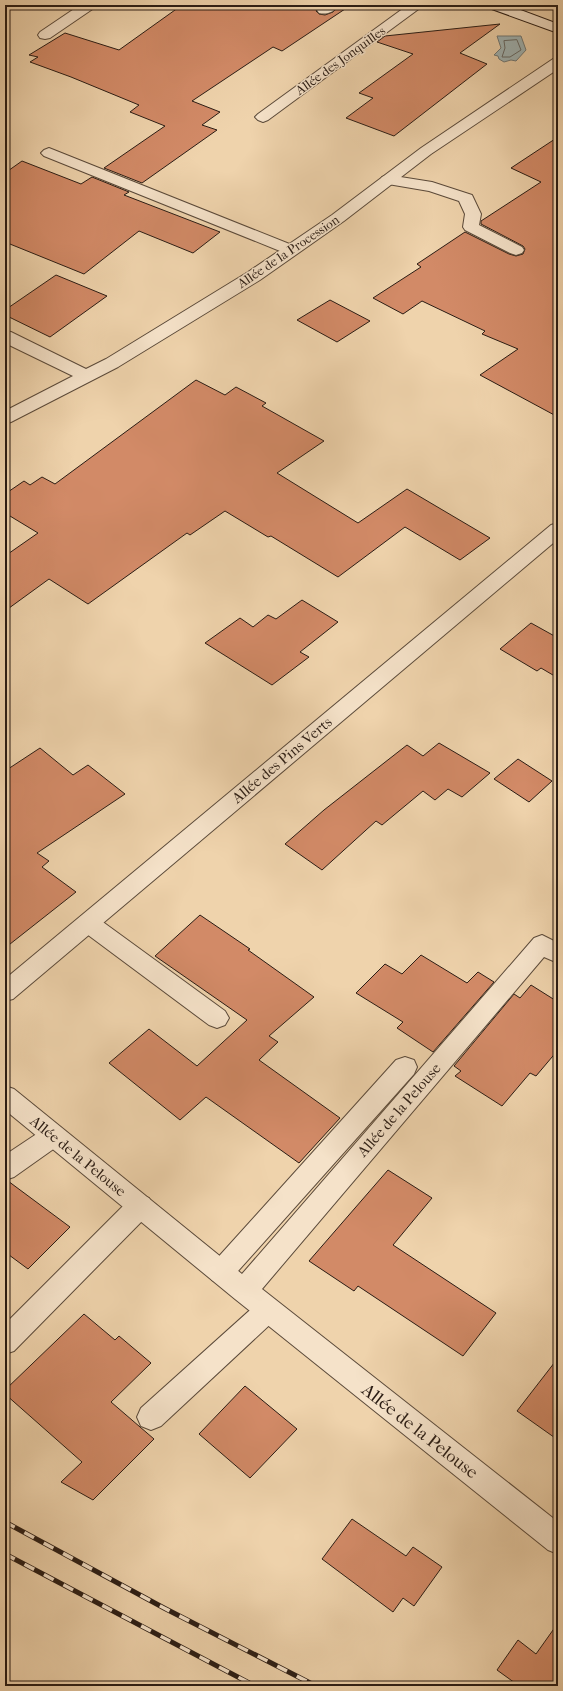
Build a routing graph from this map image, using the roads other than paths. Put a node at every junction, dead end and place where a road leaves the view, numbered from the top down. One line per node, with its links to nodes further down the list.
1 (89, 5): 5 (street)
2 (417, 5): 7 (street, Allée des Jonquilles)
3 (494, 5): 4 (street)
4 (558, 29)
5 (45, 35)
6 (558, 62): 9 (street, Allée de la Procession)
7 (263, 117)
8 (48, 153): 10 (street)
9 (388, 180): 10 (street, Allée de la Procession); 11 (street)
10 (291, 250): 13 (street, Allée de la Procession)
11 (516, 250)
12 (5, 336): 13 (street)
13 (86, 376): 14 (street, Allée de la Procession)
14 (5, 418)
15 (558, 529): 16 (street, Allée des Pins Verts)
16 (88, 923): 18 (street, Allée des Pins Verts); 19 (street)
17 (558, 954): 26 (street, Allée de la Pelouse)
18 (5, 992)
19 (216, 1018)
20 (405, 1067): 25 (street)
21 (5, 1096): 22 (street, Allée de la Pelouse)
22 (53, 1136): 23 (street); 24 (street, Allée de la Pelouse)
23 (5, 1169)
24 (140, 1206): 25 (street, Allée de la Pelouse); 28 (street)
25 (221, 1272): 26 (street, Allée de la Pelouse)
26 (244, 1291): 27 (street, Allée de la Pelouse)
27 (268, 1310): 29 (street); 30 (street, Allée de la Pelouse)
28 (5, 1342)
29 (152, 1417)
30 (555, 1533)

